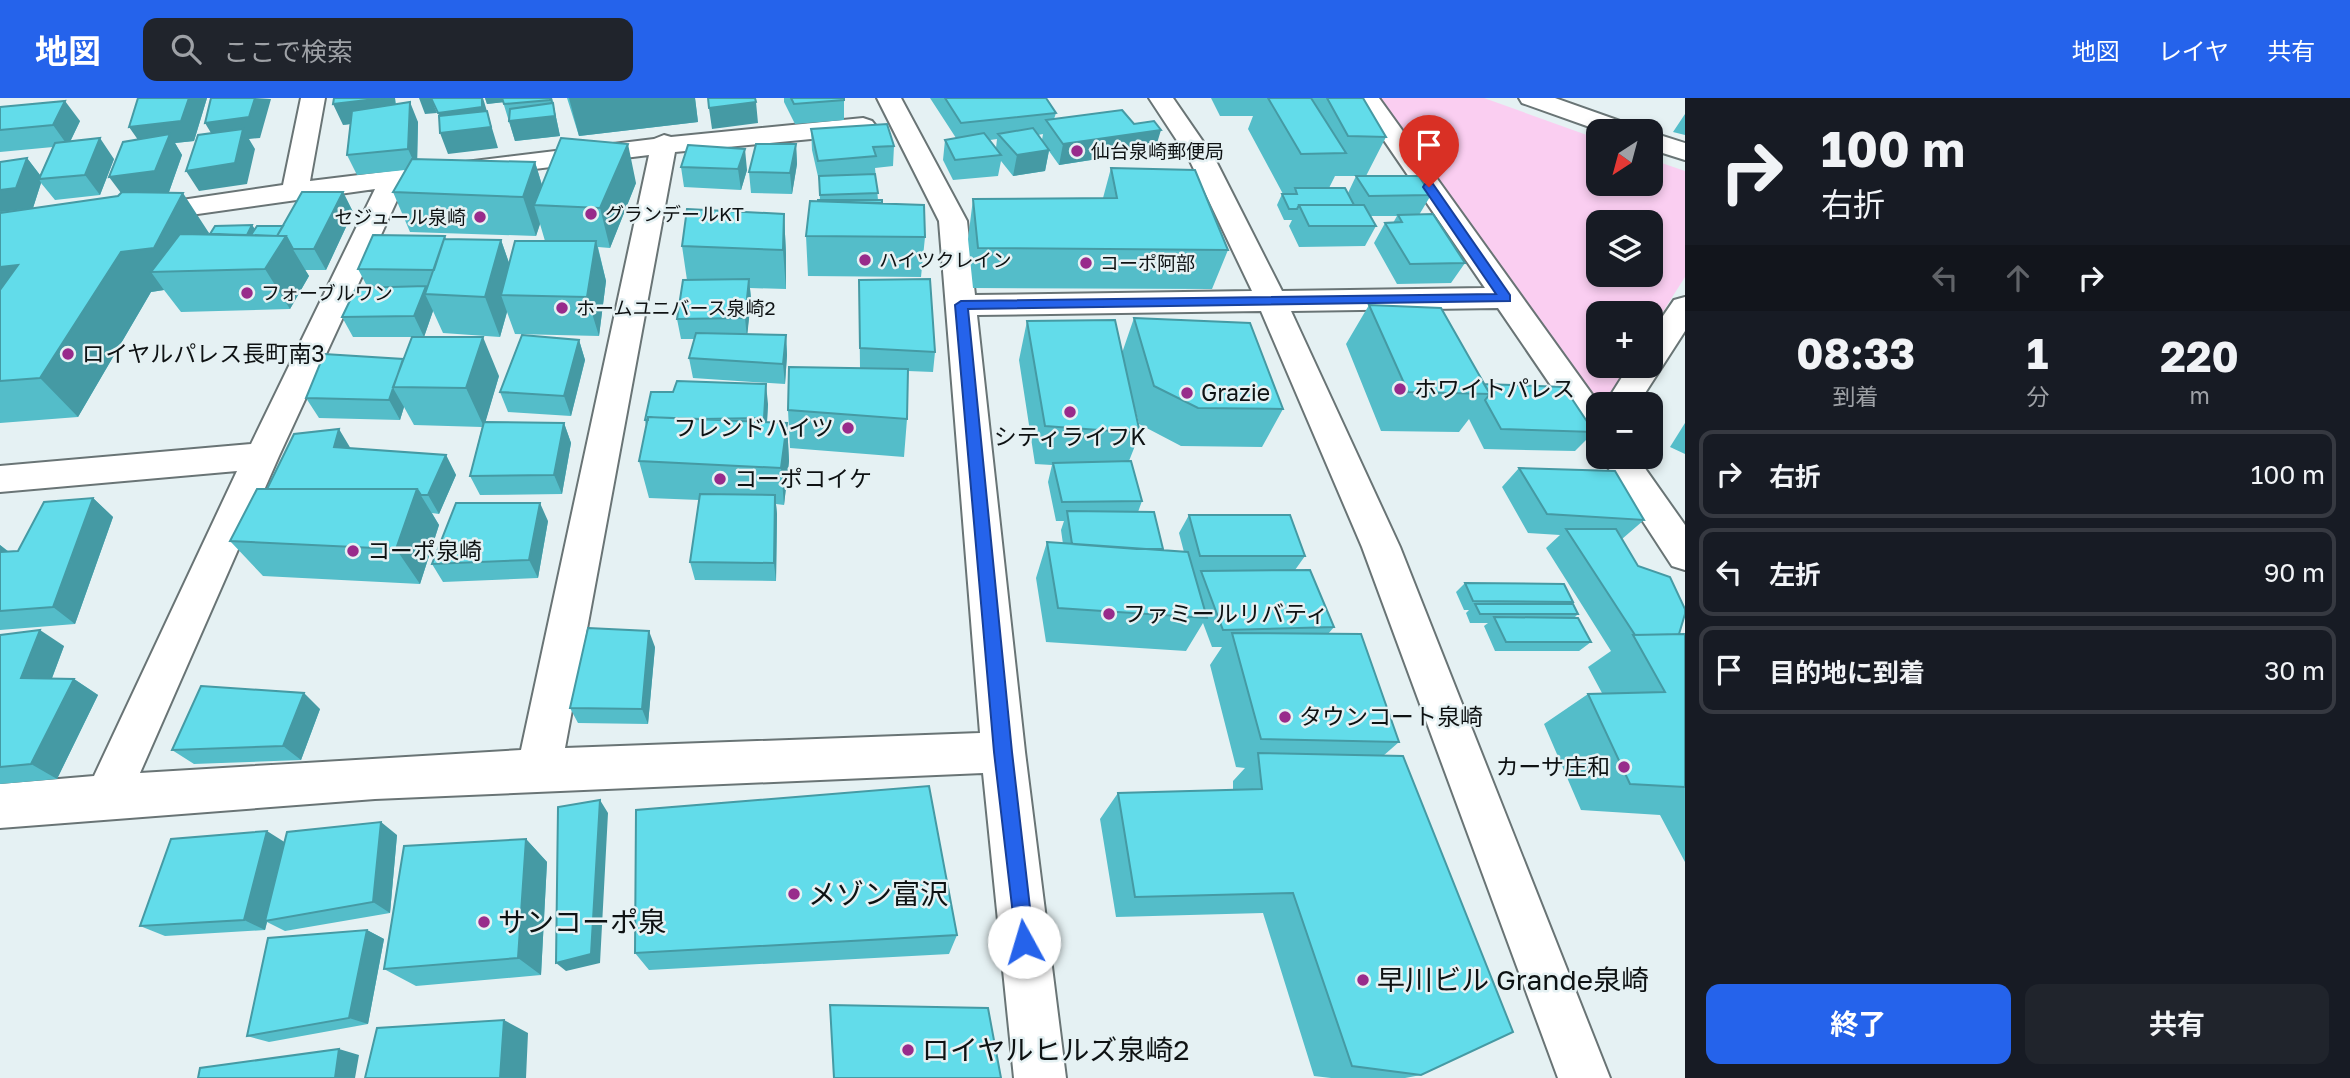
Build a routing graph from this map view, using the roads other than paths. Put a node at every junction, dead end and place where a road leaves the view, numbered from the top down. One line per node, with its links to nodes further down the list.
1 (313, 98): 11 (street)
2 (1161, 98): 14 (street)
3 (1367, 98): 13 (street)
4 (1531, 98): 6 (street)
5 (894, 110): 7 (street); 15 (street)
6 (1591, 119)
7 (664, 143): 10 (street); 24 (street)
8 (1663, 144): 9 (street)
9 (1685, 152)
10 (393, 180): 11 (street); 19 (street)
11 (295, 191): 12 (street)
12 (121, 217)
13 (1506, 298): 14 (street); 18 (street)
14 (1272, 302): 15 (street); 28 (street)
15 (961, 305): 23 (street)
16 (1685, 307): 17 (street)
17 (1663, 340)
18 (1586, 411)
19 (262, 456): 21 (street); 25 (street)
20 (1626, 469): 22 (street)
21 (0, 479)
22 (1685, 555)
23 (1003, 752): 24 (street); 27 (street)
24 (539, 769): 25 (street)
25 (108, 795): 26 (street)
26 (0, 806)
27 (1040, 1078)
28 (1584, 1078)

